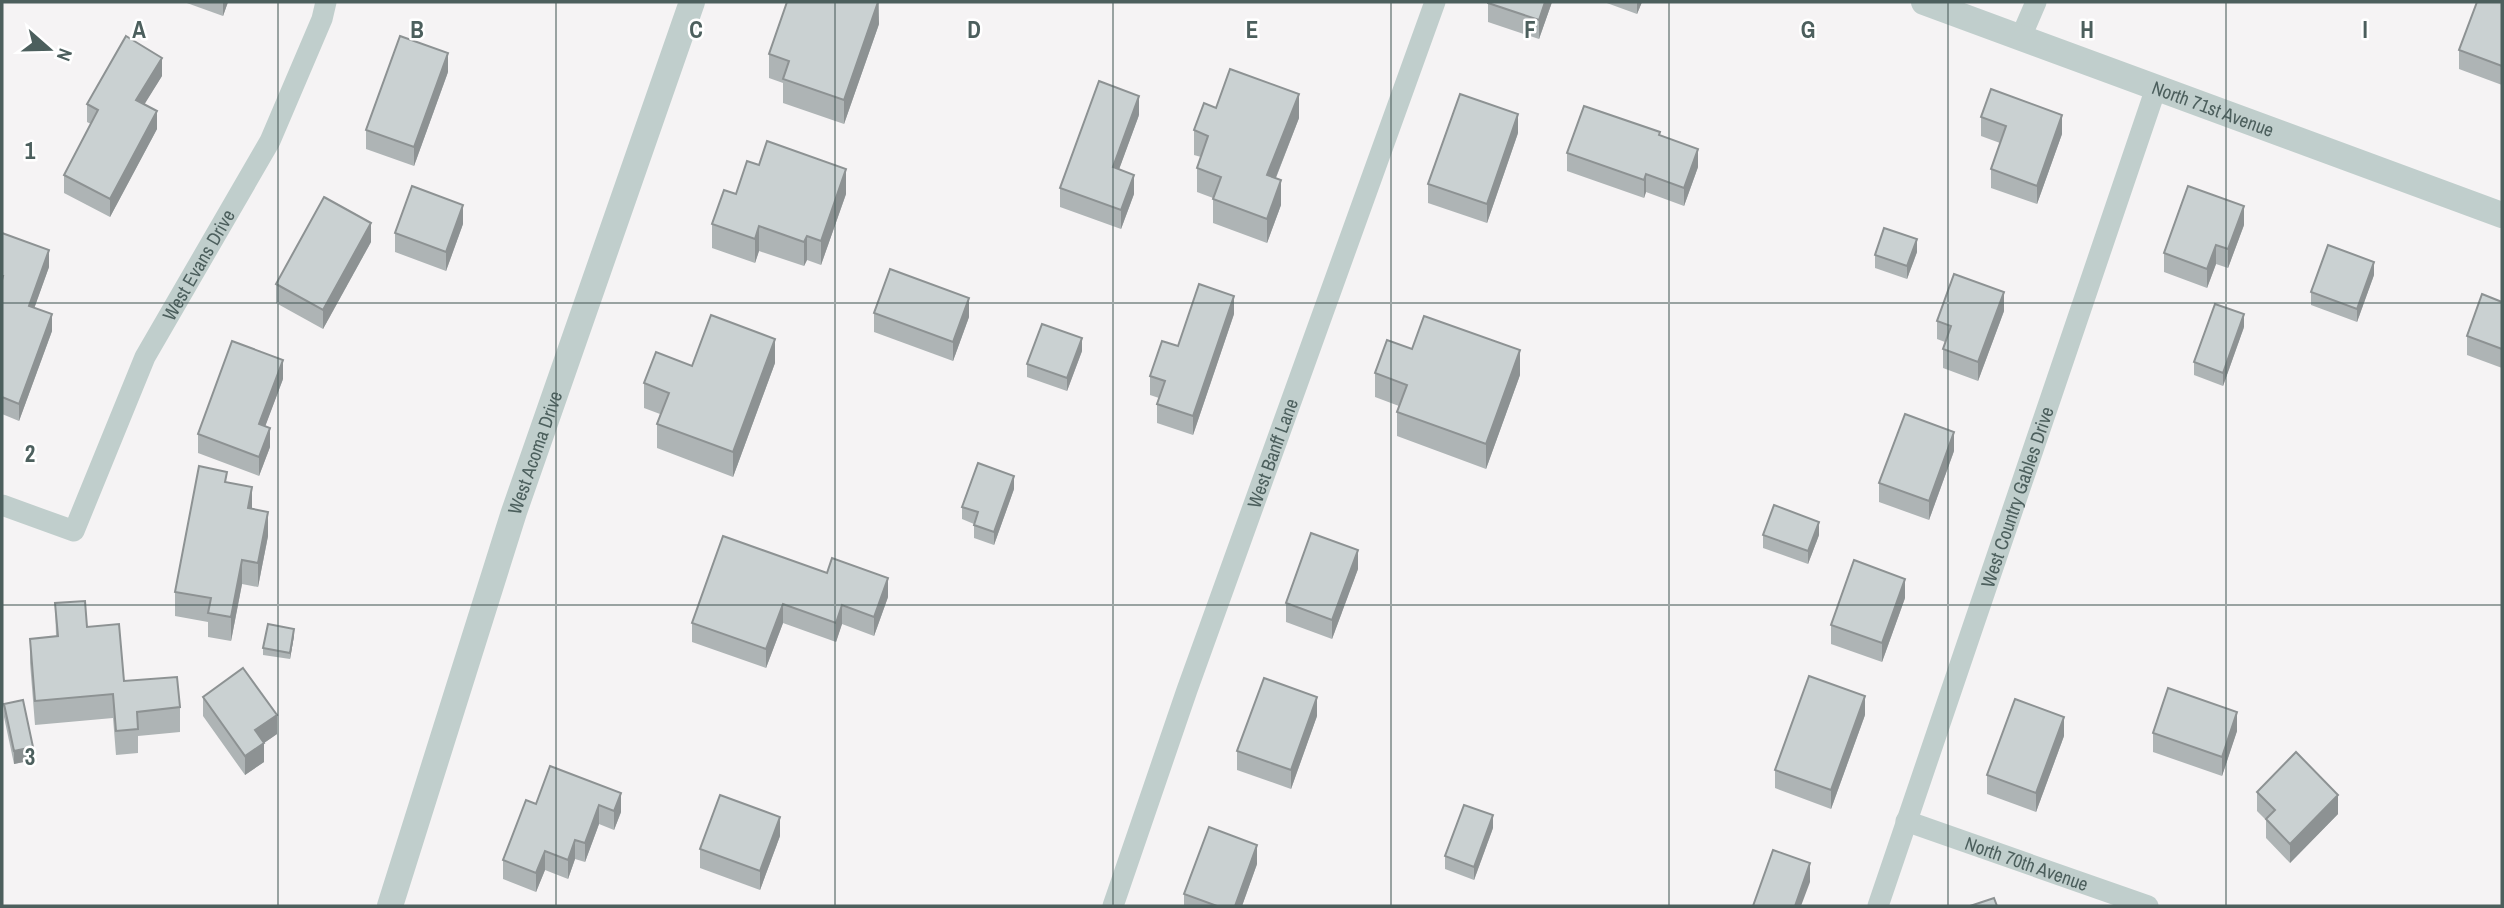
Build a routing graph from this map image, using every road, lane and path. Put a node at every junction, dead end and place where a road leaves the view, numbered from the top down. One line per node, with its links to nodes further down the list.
1 (327, 2): 9 (street, West Evans Drive)
2 (692, 2): 11 (street, West Acoma Drive)
3 (1435, 2): 12 (street, West Banff Lane)
4 (1924, 2): 6 (street, North 71st Avenue)
5 (2036, 2): 6 (street)
6 (2021, 37): 7 (street, North 71st Avenue)
7 (2156, 88): 8 (street, North 71st Avenue); 10 (street, West Country Gables Drive)
8 (2502, 215)
9 (2, 505)
10 (1906, 821): 13 (street, West Country Gables Drive); 14 (street, North 70th Avenue)
11 (390, 906)
12 (1113, 906)
13 (1878, 906)
14 (2148, 906)

